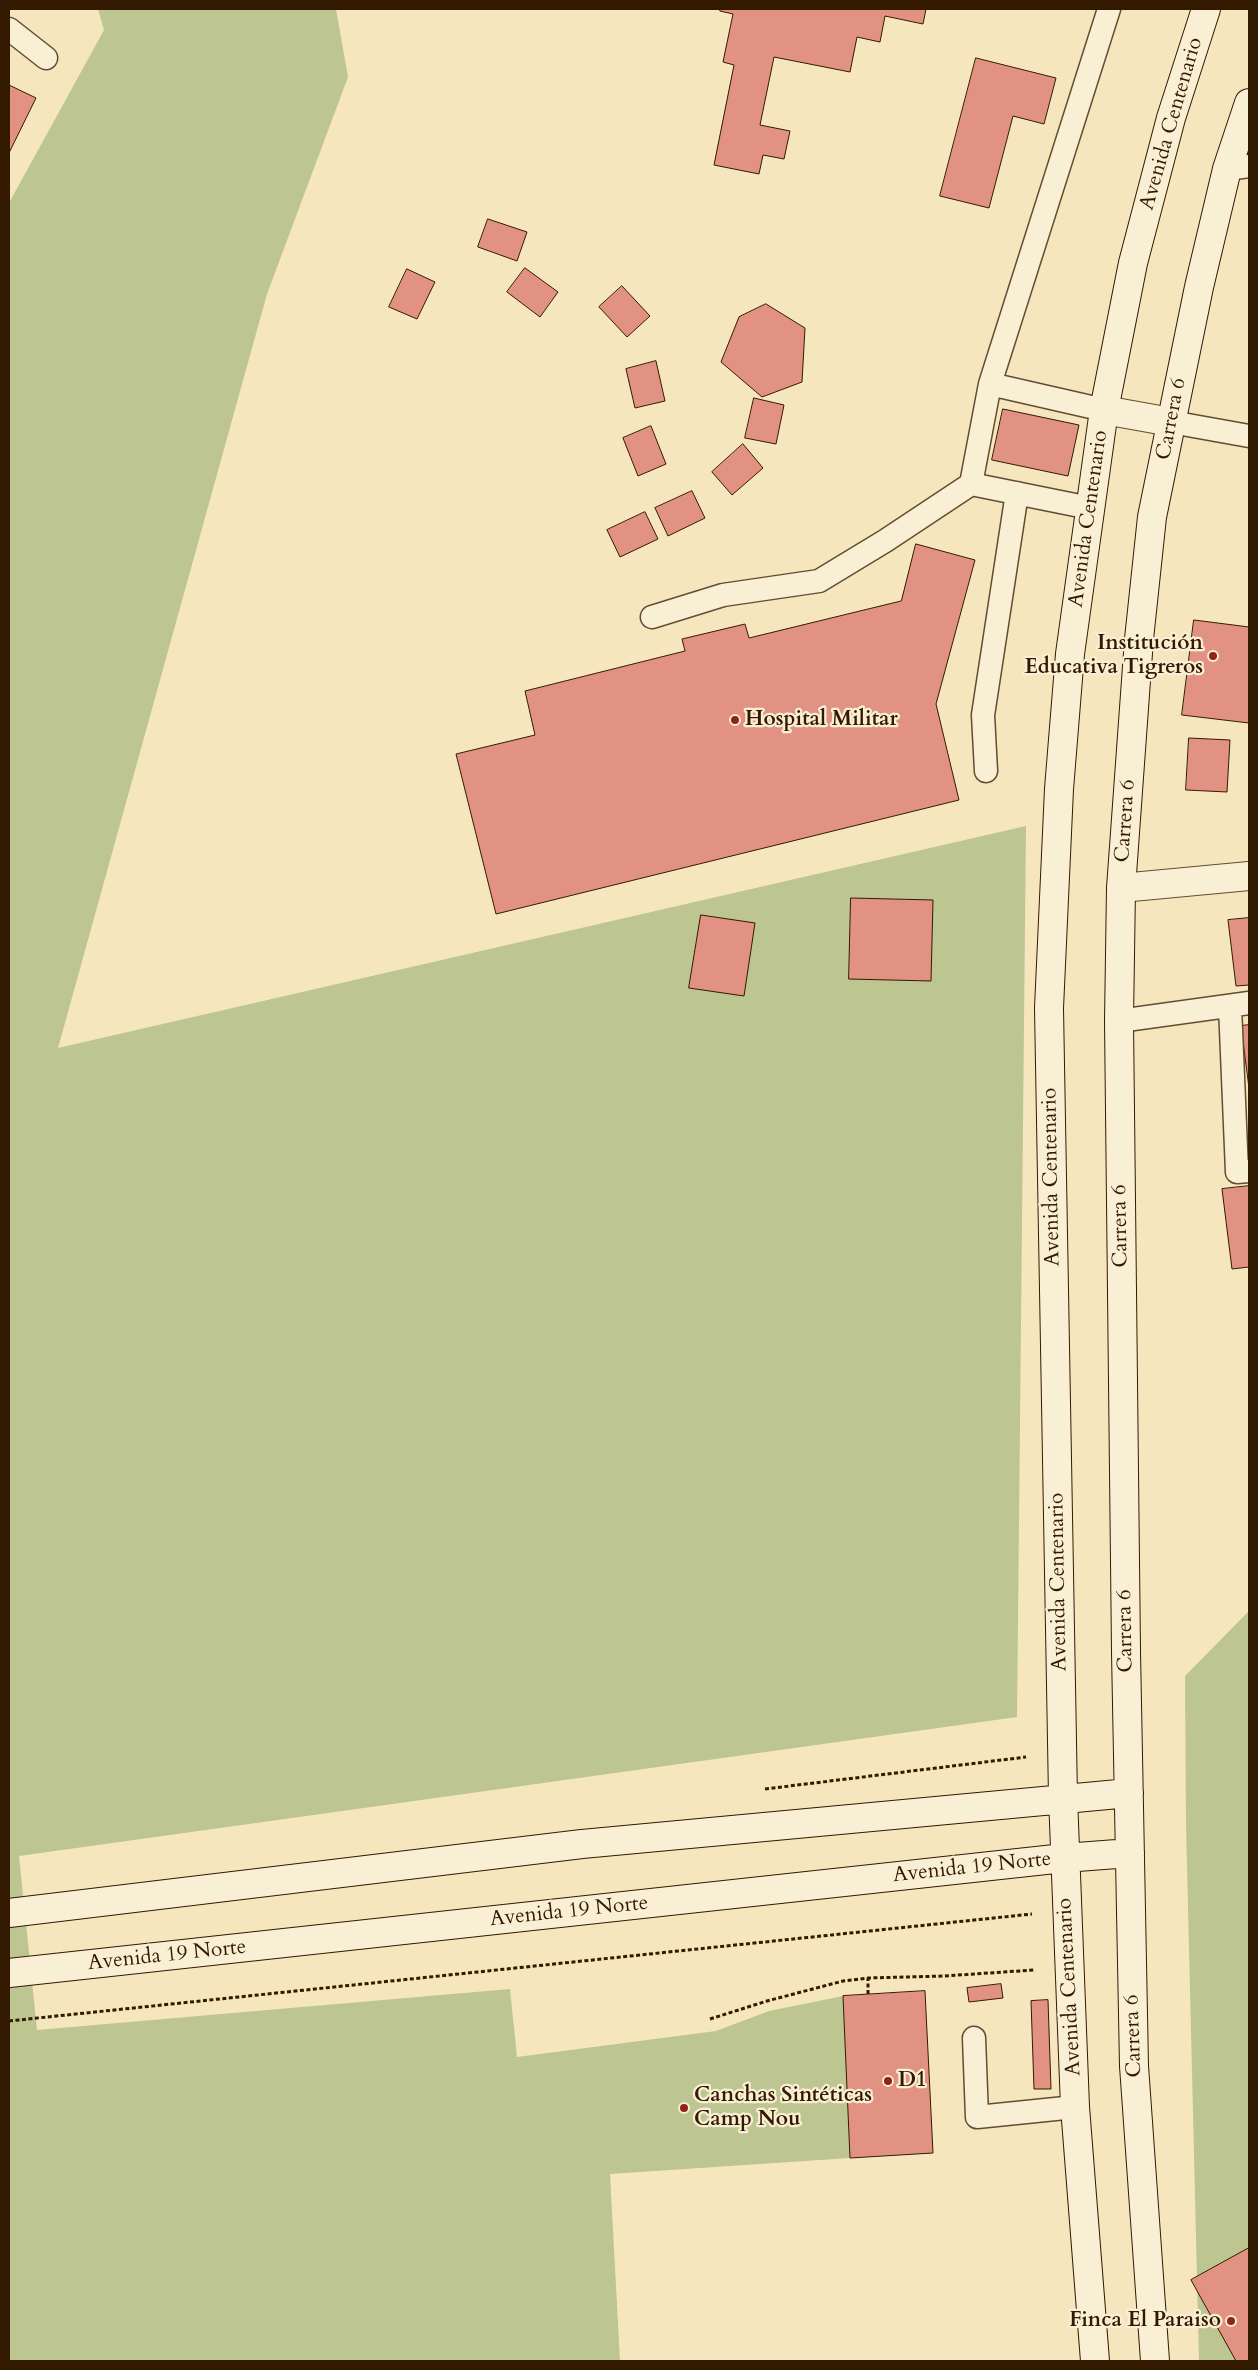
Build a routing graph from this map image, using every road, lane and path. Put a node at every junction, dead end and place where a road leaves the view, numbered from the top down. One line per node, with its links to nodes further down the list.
1 (1109, 9): 7 (lane)
2 (1206, 9): 8 (main road, Avenida Centenario)
3 (9, 29): 4 (lane)
4 (46, 58)
5 (1249, 103): 6 (main road, Carrera 6)
6 (1238, 168): 9 (main road, Carrera 6)
7 (990, 384): 8 (lane); 11 (lane)
8 (1104, 410): 9 (main road); 13 (main road, Avenida Centenario)
9 (1171, 422): 10 (lane); 17 (main road, Carrera 6)
10 (1249, 436)
11 (972, 484): 12 (lane); 14 (lane)
12 (1017, 493): 13 (lane); 15 (lane)
13 (1090, 508): 22 (main road, Avenida Centenario)
14 (652, 617)
15 (986, 771)
16 (1249, 876): 17 (main road)
17 (1121, 888): 19 (main road, Carrera 6)
18 (1240, 1005): 19 (lane); 20 (lane)
19 (1119, 1021): 21 (main road, Carrera 6)
20 (1249, 1171)
21 (1129, 1793): 22 (main road); 23 (main road, Carrera 6)
22 (1063, 1798): 24 (main road, Avenida Centenario); 26 (main road)
23 (1130, 1853): 24 (main road, Avenida 19 Norte); 36 (main road, Carrera 6)
24 (1064, 1858): 25 (main road, Avenida Centenario); 28 (main road, Avenida 19 Norte)
25 (1067, 1910): 27 (main road, Avenida Centenario); 32 (path)
26 (16, 1912)
27 (1069, 1968): 29 (path); 34 (main road, Avenida Centenario)
28 (19, 1972)
29 (868, 1978): 30 (path); 31 (path)
30 (868, 1994)
31 (710, 2019)
32 (9, 2021)
33 (974, 2038): 34 (lane)
34 (1076, 2108): 35 (main road, Avenida Centenario)
35 (1095, 2361)
36 (1155, 2361)

